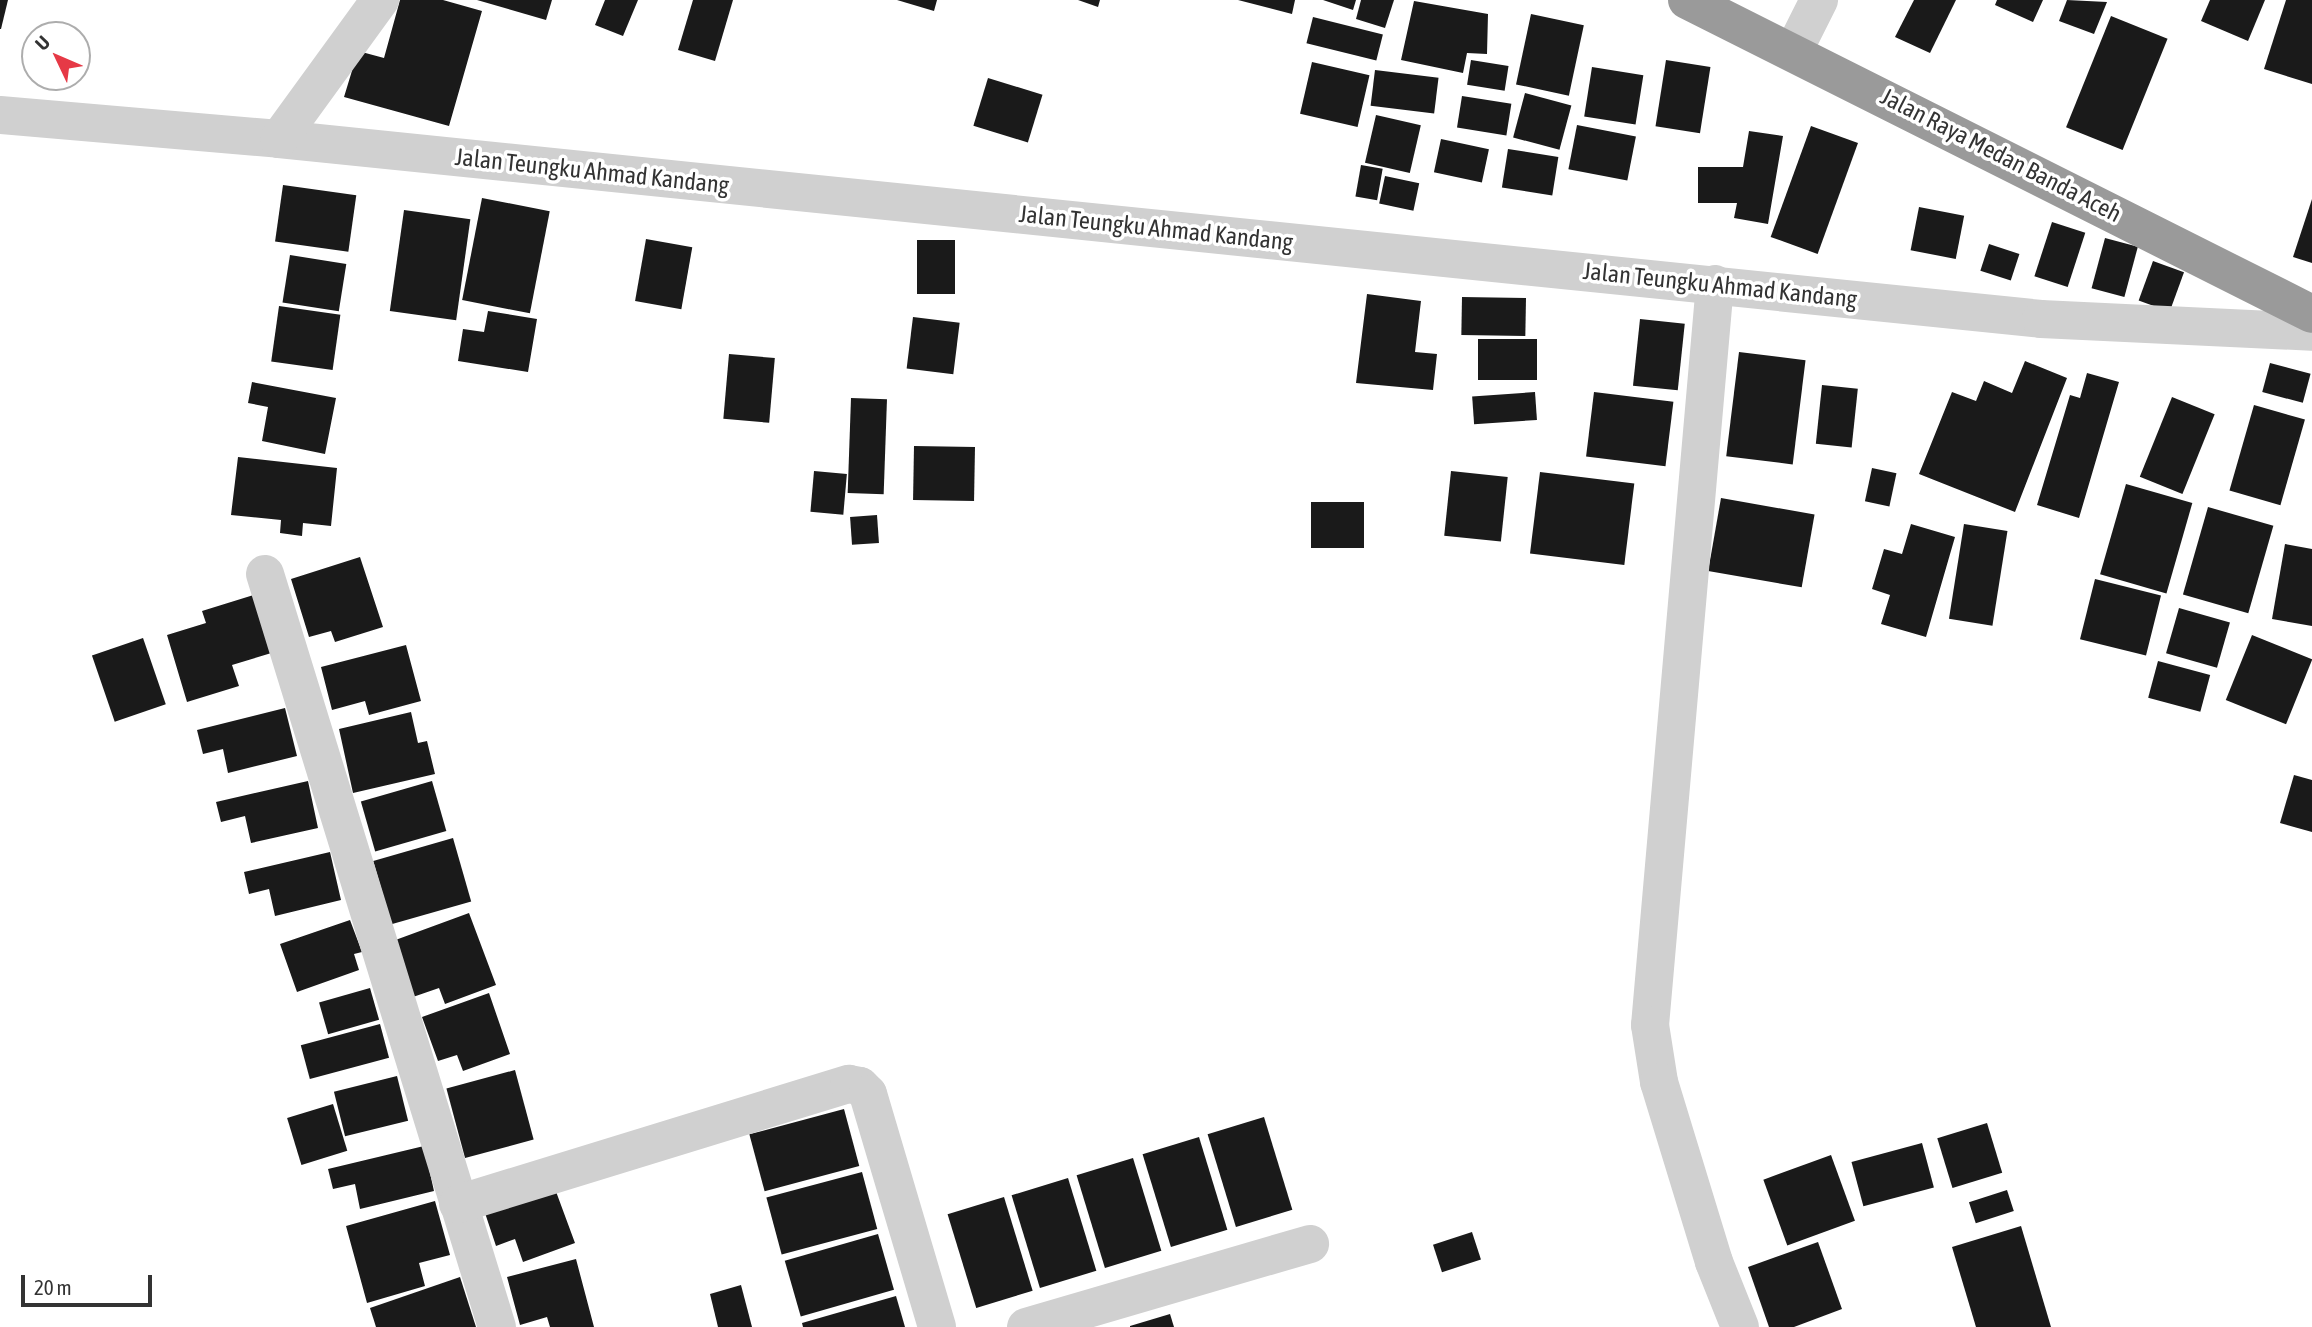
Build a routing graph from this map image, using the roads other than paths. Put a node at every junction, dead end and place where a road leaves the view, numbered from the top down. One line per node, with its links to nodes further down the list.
1 (380, 0): 6 (street)
2 (1687, 0): 4 (highway, Jalan Raya Medan Banda Aceh)
3 (1819, 0): 4 (street)
4 (1794, 50): 8 (highway, Jalan Raya Medan Banda Aceh)
5 (0, 115): 6 (street, Jalan Teungku Ahmad Kandang)
6 (279, 139): 7 (street, Jalan Teungku Ahmad Kandang)
7 (1715, 284): 9 (street, Jalan Teungku Ahmad Kandang); 16 (street)
8 (2312, 314)
9 (2312, 332)
10 (265, 574): 11 (street)
11 (457, 1204): 13 (street); 14 (street)
12 (1310, 1244): 15 (street)
13 (497, 1327)
14 (937, 1327)
15 (1026, 1327)
16 (1740, 1327)

